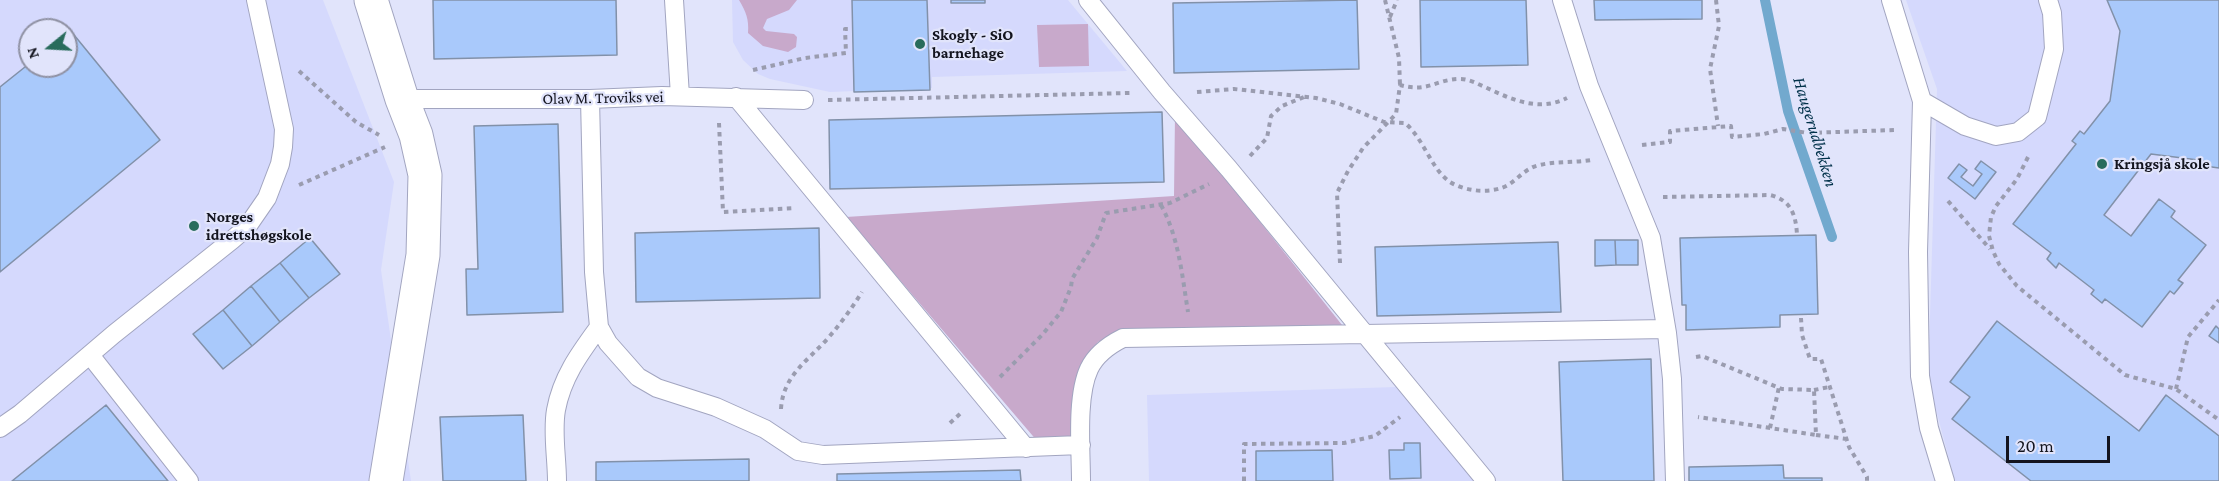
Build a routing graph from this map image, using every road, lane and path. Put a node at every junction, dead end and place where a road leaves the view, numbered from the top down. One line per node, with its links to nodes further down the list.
1 (256, 0): 48 (lane)
2 (371, 0): 20 (street)
3 (674, 0): 17 (lane)
4 (1088, 0): 16 (lane)
5 (1385, 0): 11 (path)
6 (1397, 0): 11 (path)
7 (1562, 0): 15 (lane)
8 (1716, 0): 25 (path)
9 (1891, 0): 23 (lane)
10 (2048, 0): 23 (lane)
11 (1390, 17): 14 (path)
12 (852, 30): 19 (path)
13 (294, 67): 27 (path)
14 (1400, 85): 15 (path); 24 (path)
15 (1589, 86): 30 (lane)
16 (1162, 92): 18 (path); 22 (path); 32 (lane)
17 (680, 96): 19 (lane, Olav M. Troviks vei); 21 (lane, Olav M. Troviks vei)
18 (1306, 96): 24 (path); 32 (path)
19 (727, 97): 22 (lane, Olav M. Troviks vei); 36 (lane); 36 (path)
20 (402, 99): 21 (lane, Olav M. Troviks vei); 67 (street)
21 (590, 99): 44 (lane)
22 (804, 100)
23 (1922, 101): 26 (lane)
24 (1390, 122): 30 (path); 42 (path)
25 (1718, 126): 26 (path); 28 (path)
26 (1921, 130): 74 (lane)
27 (388, 138)
28 (1634, 146)
29 (387, 147): 33 (path)
30 (1614, 149): 34 (lane)
31 (2028, 157): 39 (path)
32 (1229, 169): 35 (path); 42 (lane)
33 (291, 184)
34 (1634, 198): 38 (path); 45 (lane)
35 (1161, 205): 47 (path); 54 (path)
36 (828, 207): 40 (lane)
37 (1970, 227): 39 (path)
38 (1797, 235)
39 (1992, 251): 52 (path)
40 (877, 265): 54 (lane); 61 (path)
41 (2219, 300): 52 (path)
42 (1341, 305): 46 (lane)
43 (1801, 318): 51 (path)
44 (599, 327): 61 (lane); 68 (lane)
45 (1666, 329): 46 (lane); 72 (lane)
46 (1366, 334): 47 (lane); 55 (lane)
47 (1192, 337): 63 (lane)
48 (90, 355): 58 (lane); 66 (lane)
49 (1702, 356): 50 (path)
50 (1779, 387): 53 (path); 59 (path)
51 (1830, 387): 53 (path); 62 (path)
52 (2176, 389): 57 (path)
53 (1814, 390): 60 (path)
54 (982, 394): 64 (lane); 65 (path)
55 (1420, 400): 70 (path); 71 (lane)
56 (1704, 417): 59 (path)
57 (2219, 420)
58 (0, 428)
59 (1770, 428): 60 (path)
60 (1816, 435): 62 (path)
61 (781, 438): 65 (lane)
62 (1846, 439): 73 (path)
63 (1081, 446): 64 (lane); 69 (lane)
64 (1026, 448): 65 (lane)
65 (920, 450)
66 (189, 481)
67 (386, 481)
68 (557, 481)
69 (1081, 481)
70 (1245, 481)
71 (1486, 481)
72 (1675, 481)
73 (1868, 481)
74 (1945, 481)

